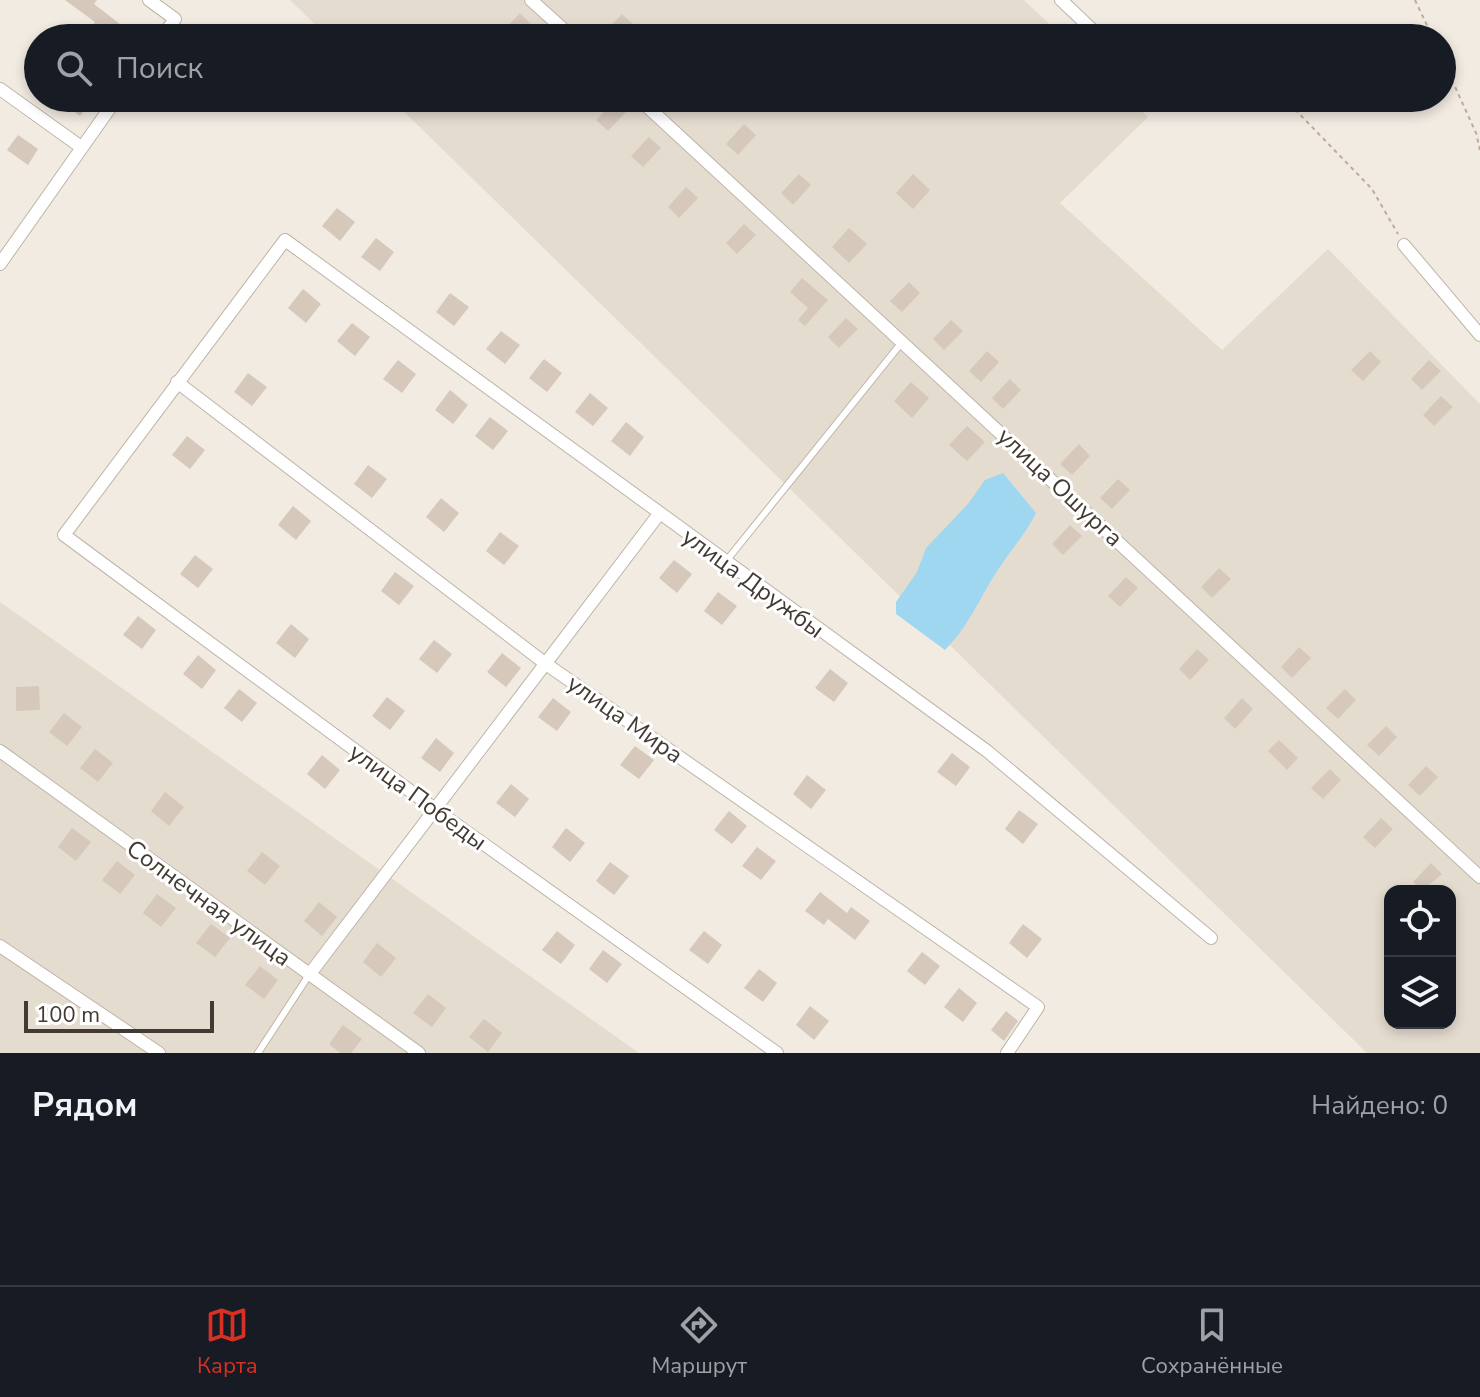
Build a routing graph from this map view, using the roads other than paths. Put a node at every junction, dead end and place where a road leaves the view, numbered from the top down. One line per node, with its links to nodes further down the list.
1 (149, 0): 4 (street)
2 (531, 0): 5 (street)
3 (1061, 0): 6 (street)
4 (171, 24)
5 (558, 24)
6 (1086, 24)
7 (0, 89): 8 (street)
8 (24, 106)
9 (32, 112): 12 (street)
10 (107, 112): 12 (street)
11 (653, 112): 16 (street, улица Ошурга)
12 (81, 147): 14 (street)
13 (1404, 245): 15 (street)
14 (0, 264)
15 (1480, 335)
16 (903, 341): 19 (lane); 23 (street, улица Ошурга)
17 (177, 382): 18 (street, улица Дружбы); 20 (street, улица Мира); 22 (street, улица Победы)
18 (659, 514): 19 (street, улица Дружбы); 20 (street)
19 (725, 562): 24 (street, улица Дружбы)
20 (546, 664): 22 (street); 31 (street, улица Мира)
21 (0, 751): 26 (street, Солнечная улица)
22 (436, 810): 26 (street); 30 (street, улица Победы)
23 (1480, 877)
24 (1211, 938)
25 (0, 946): 27 (street)
26 (309, 975): 28 (lane); 29 (street, Солнечная улица)
27 (159, 1053)
28 (258, 1053)
29 (419, 1053)
30 (777, 1053)
31 (1007, 1053)

